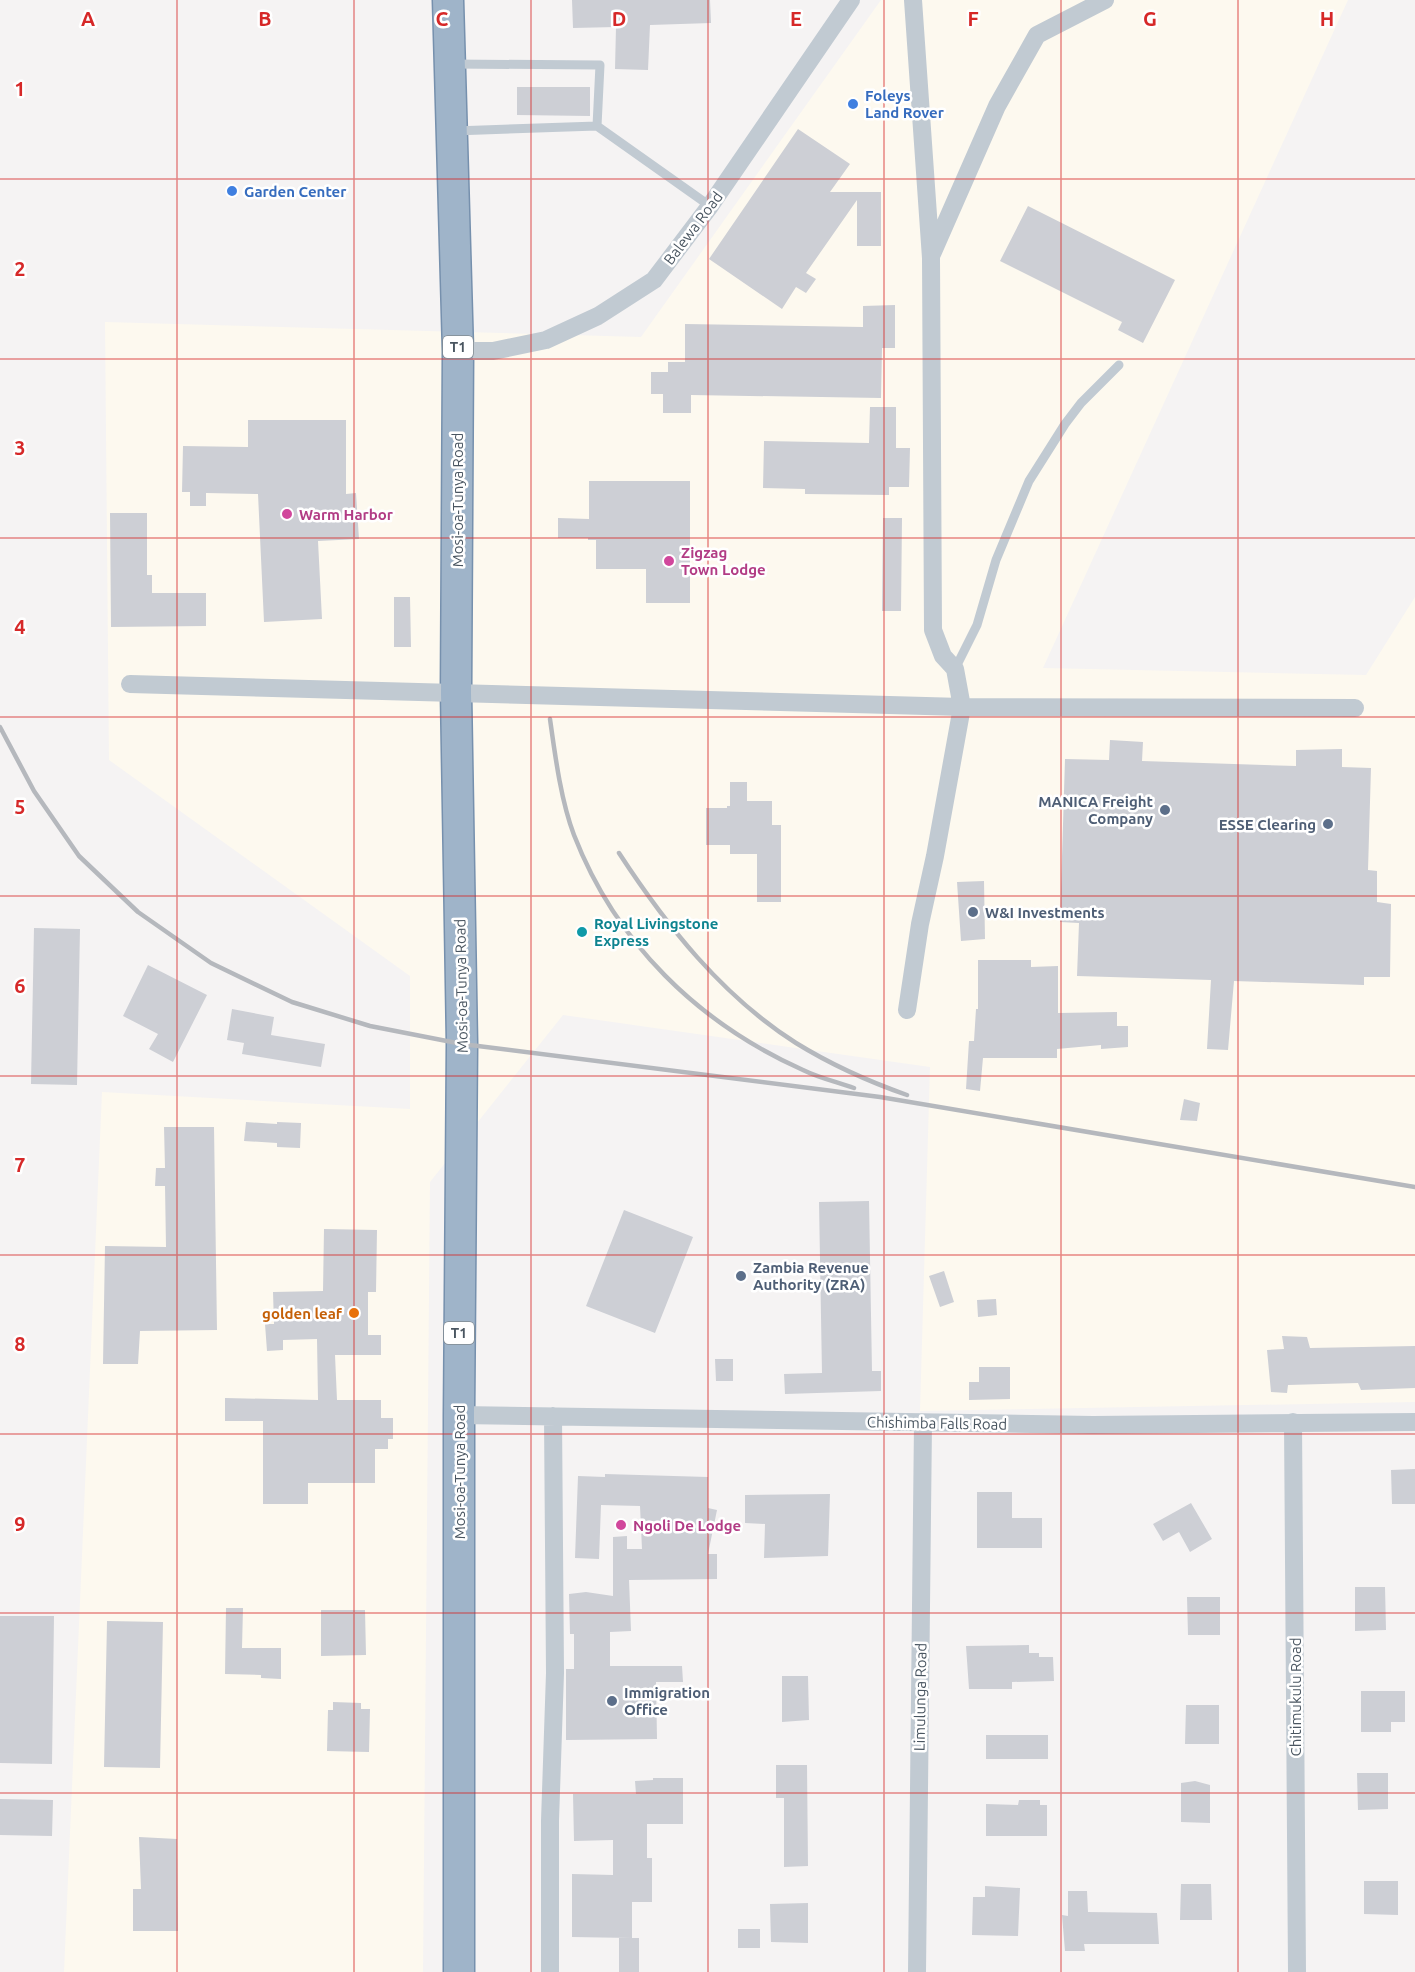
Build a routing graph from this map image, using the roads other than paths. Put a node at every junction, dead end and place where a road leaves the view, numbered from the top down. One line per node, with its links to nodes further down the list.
1 (448, 0): 5 (highway, Mosi-oa-Tunya Road / T1)
2 (851, 0): 8 (street, Balewa Road)
3 (913, 0): 9 (street)
4 (1105, 0): 9 (street)
5 (450, 64): 6 (lane); 7 (highway, Mosi-oa-Tunya Road / T1)
6 (597, 126): 7 (lane); 8 (lane)
7 (452, 131): 10 (highway, Mosi-oa-Tunya Road / T1)
8 (710, 206): 10 (street, Balewa Road)
9 (931, 258): 12 (street)
10 (458, 351): 14 (highway, Mosi-oa-Tunya Road / T1)
11 (1119, 365): 12 (lane)
12 (955, 669): 15 (street)
13 (130, 684): 14 (street)
14 (456, 693): 15 (street); 18 (highway, Mosi-oa-Tunya Road / T1)
15 (962, 707): 16 (street); 17 (street)
16 (1355, 708)
17 (907, 1010)
18 (459, 1415): 19 (street, Chishimba Falls Road); 23 (highway, Mosi-oa-Tunya Road / T1)
19 (553, 1416): 22 (street, Chishimba Falls Road); 24 (street)
20 (1293, 1422): 21 (street, Chishimba Falls Road); 22 (street, Chishimba Falls Road); 26 (street, Chitimukulu Road)
21 (1415, 1422)
22 (923, 1423): 25 (street, Limulunga Road)
23 (459, 1972)
24 (550, 1972)
25 (917, 1972)
26 (1297, 1972)

